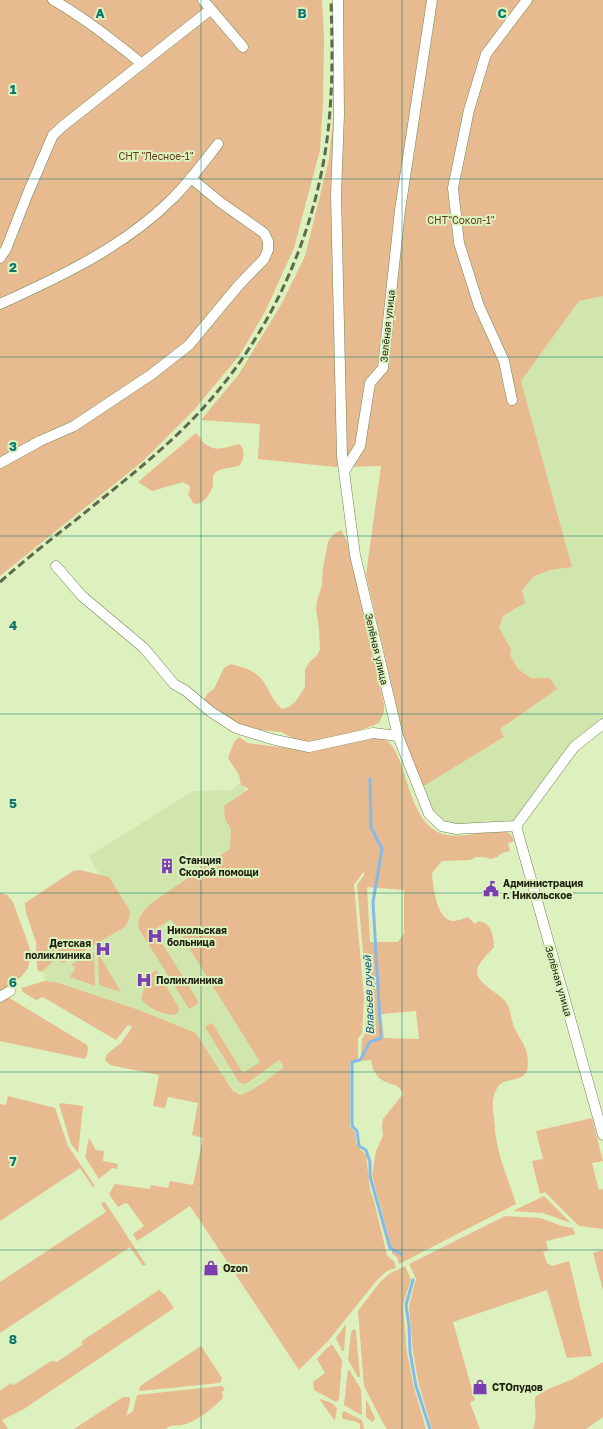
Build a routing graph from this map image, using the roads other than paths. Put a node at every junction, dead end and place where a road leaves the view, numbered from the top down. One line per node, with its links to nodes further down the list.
1 (53, 0): 8 (street)
2 (203, 0): 6 (street)
3 (338, 0): 15 (street)
4 (432, 0): 15 (street, Зелёная улица)
5 (526, 0): 13 (street)
6 (210, 10): 7 (street); 8 (street)
7 (243, 47)
8 (142, 64): 11 (street)
9 (218, 144): 10 (street)
10 (191, 178): 12 (street); 14 (street)
11 (0, 258)
12 (0, 304)
13 (512, 400)
14 (0, 462)
15 (345, 470): 18 (street, Зелёная улица)
16 (56, 566): 18 (street)
17 (603, 724): 19 (street)
18 (398, 736): 19 (street, Зелёная улица)
19 (516, 826): 22 (street, Зелёная улица)
20 (10, 991): 21 (street)
21 (0, 997)
22 (603, 1136)

